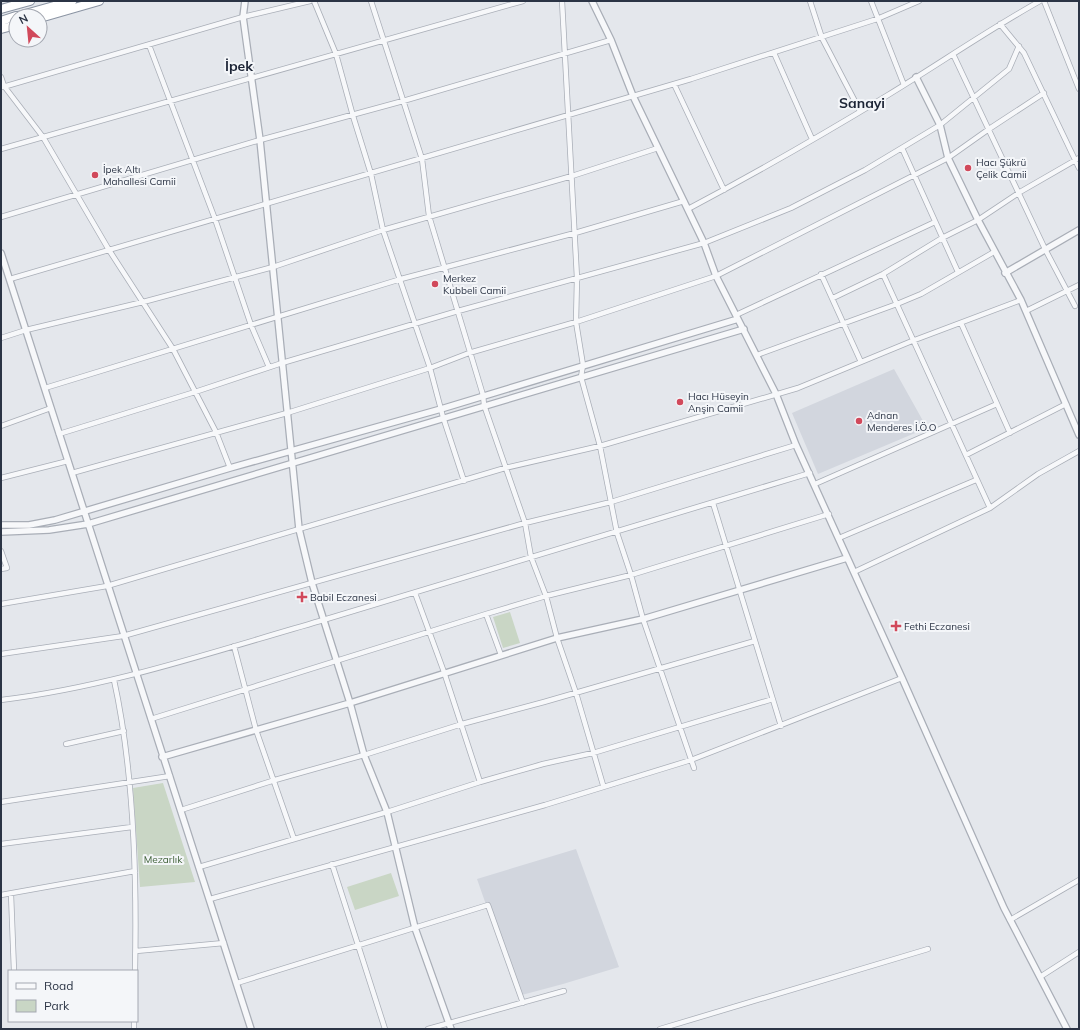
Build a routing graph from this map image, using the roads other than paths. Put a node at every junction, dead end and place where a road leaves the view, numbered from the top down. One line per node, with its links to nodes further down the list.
1 (30, 1): 17 (highway)
2 (72, 1): 16 (highway)
3 (99, 1): 18 (highway)
4 (245, 1): 19 (street)
5 (310, 1): 19 (street)
6 (314, 1): 28 (street)
7 (371, 1): 23 (street)
8 (523, 1): 23 (street)
9 (562, 1): 29 (street)
10 (592, 1): 24 (street)
11 (810, 1): 22 (street)
12 (871, 1): 20 (street)
13 (919, 1): 20 (street)
14 (1040, 1): 21 (street)
15 (1044, 1): 37 (street)
16 (46, 8)
17 (1, 9)
18 (48, 16)
19 (243, 17): 25 (street); 33 (street)
20 (877, 19): 22 (street); 35 (street)
21 (1000, 24): 26 (street); 30 (street)
22 (822, 38): 27 (street); 43 (street)
23 (383, 40): 28 (street); 41 (street)
24 (611, 40): 29 (street); 39 (street)
25 (149, 45): 36 (street); 42 (street)
26 (1019, 46): 38 (street); 40 (street)
27 (774, 53): 34 (street); 49 (street)
28 (336, 54): 33 (street); 45 (street)
29 (565, 54): 41 (street); 44 (street)
30 (953, 54): 32 (street); 40 (street)
31 (1, 76): 36 (street)
32 (916, 77): 35 (street); 46 (street)
33 (252, 78): 42 (street); 50 (street)
34 (674, 84): 39 (street); 62 (street)
35 (904, 85): 43 (street)
36 (2, 87): 48 (street)
37 (1079, 89)
38 (1044, 93): 47 (street); 56 (street)
39 (633, 96): 44 (street); 51 (street)
40 (974, 97): 46 (street); 47 (street)
41 (403, 101): 45 (street); 55 (street)
42 (170, 102): 48 (street); 57 (street)
43 (860, 112): 49 (street)
44 (569, 115): 55 (street); 60 (street)
45 (353, 116): 50 (street); 59 (street)
46 (940, 125): 52 (street); 54 (street)
47 (989, 128): 54 (street); 63 (street)
48 (43, 137): 53 (street); 64 (street)
49 (812, 139): 62 (street)
50 (260, 140): 57 (street); 66 (street)
51 (658, 148): 60 (street); 65 (street)
52 (902, 148): 61 (street); 77 (street)
53 (1, 149)
54 (948, 158): 61 (street); 71 (street)
55 (422, 159): 59 (street); 68 (street)
56 (1077, 159): 58 (street); 63 (street)
57 (192, 160): 64 (street); 70 (street)
58 (1079, 168)
59 (371, 174): 66 (street); 73 (street)
60 (572, 176): 68 (street); 75 (street)
61 (914, 176): 72 (street); 89 (street)
62 (724, 190): 67 (street)
63 (1020, 192): 71 (street); 78 (street)
64 (78, 195): 69 (street); 79 (street)
65 (684, 201): 67 (street); 75 (street)
66 (266, 204): 70 (street); 82 (street)
67 (688, 210): 77 (street)
68 (429, 216): 73 (street); 83 (street)
69 (1, 217)
70 (214, 219): 79 (street); 90 (street)
71 (978, 220): 76 (street); 80 (street)
72 (935, 222): 76 (street); 87 (street)
73 (383, 230): 82 (street); 93 (street)
74 (1079, 230): 78 (street)
75 (575, 233): 83 (street); 91 (street)
76 (942, 238): 85 (street); 88 (street)
77 (704, 243): 89 (street); 91 (street)
78 (1045, 249): 86 (street); 95 (street)
79 (109, 250): 92 (street); 98 (street)
80 (994, 252): 85 (street); 86 (street)
81 (1, 253): 84 (street)
82 (272, 267): 90 (street); 103 (street)
83 (445, 267): 93 (street); 101 (street)
84 (4, 269): 92 (street)
85 (958, 272): 99 (street)
86 (1005, 273): 97 (street)
87 (821, 274): 96 (street); 104 (street)
88 (883, 274): 96 (street); 99 (street)
89 (716, 276): 104 (street); 105 (street)
90 (234, 278): 98 (street); 109 (street)
91 (577, 278): 101 (street); 105 (street)
92 (10, 279): 111 (street)
93 (401, 279): 103 (street); 108 (street)
94 (1079, 286): 95 (street)
95 (1068, 292): 100 (street); 102 (street)
96 (833, 298): 106 (street)
97 (1021, 300): 102 (street); 107 (street)
98 (143, 302): 111 (street); 114 (street)
99 (897, 304): 106 (street); 113 (street)
100 (1075, 306)
101 (458, 311): 108 (street); 115 (street)
102 (1026, 311): 128 (street)
103 (277, 317): 109 (street); 118 (street)
104 (737, 317): 110 (street); 119 (street)
105 (576, 322): 115 (street); 119 (street)
106 (844, 323): 116 (street); 117 (street)
107 (961, 323): 113 (street); 127 (street)
108 (416, 324): 118 (street); 121 (street)
109 (251, 325): 114 (street); 120 (street)
110 (744, 329): 116 (street); 122 (street)
111 (26, 330): 112 (street); 123 (street)
112 (1, 338)
113 (912, 341): 117 (street); 134 (street)
114 (173, 349): 123 (street); 124 (street)
115 (469, 353): 121 (street); 126 (street)
116 (757, 355): 125 (street)
117 (861, 362): 125 (street)
118 (282, 363): 120 (street); 132 (street)
119 (583, 364): 122 (street); 126 (street)
120 (269, 367): 124 (street)
121 (430, 368): 131 (street); 132 (street)
122 (581, 376): 129 (street); 141 (street)
123 (45, 388): 130 (street)
124 (195, 392): 136 (street); 138 (street)
125 (776, 394): 140 (street); 141 (street)
126 (483, 395): 129 (street); 131 (street)
127 (997, 404): 134 (street); 137 (street)
128 (1066, 404): 137 (street); 139 (street)
129 (484, 405): 133 (street); 148 (street)
130 (51, 408): 135 (street); 138 (street)
131 (441, 409): 133 (street); 143 (street)
132 (287, 413): 136 (street); 143 (street)
133 (443, 417): 146 (street); 153 (street)
134 (953, 424): 144 (street); 154 (street)
135 (1, 426)
136 (216, 432): 147 (street); 149 (street)
137 (1010, 433): 144 (street)
138 (59, 434): 145 (street)
139 (1079, 435)
140 (796, 445): 150 (street); 155 (street)
141 (600, 446): 148 (street); 155 (street)
142 (1079, 450): 157 (street)
143 (291, 452): 146 (street); 147 (street)
144 (966, 455): 152 (street)
145 (68, 461): 149 (street); 151 (street)
146 (292, 462): 161 (street); 163 (street)
147 (230, 468): 158 (street)
148 (505, 468): 153 (street); 160 (street)
149 (72, 473): 158 (street)
150 (810, 473): 154 (street); 156 (street)
151 (1, 478)
152 (976, 480): 157 (street); 166 (street)
153 (464, 481): 163 (street)
154 (815, 484): 159 (street)
155 (611, 502): 160 (street); 165 (street)
156 (713, 503): 165 (street); 167 (street)
157 (990, 508): 172 (street)
158 (84, 512): 161 (street); 162 (street)
159 (829, 514): 166 (street); 167 (street)
160 (525, 523): 169 (street); 174 (street)
161 (88, 524): 164 (street); 175 (street)
162 (1, 525)
163 (299, 529): 174 (street); 175 (street)
164 (1, 532)
165 (617, 533): 169 (street); 173 (street)
166 (839, 538): 170 (street)
167 (727, 546): 173 (street); 176 (street)
168 (1, 551): 171 (street)
169 (531, 557): 177 (street); 178 (street)
170 (847, 558): 172 (street); 176 (street)
171 (1, 569)
172 (854, 572): 194 (street)
173 (632, 575): 178 (street); 181 (street)
174 (312, 583): 182 (street); 184 (street)
175 (107, 586): 179 (street); 184 (street)
176 (739, 591): 181 (street); 186 (street)
177 (415, 593): 182 (street); 183 (street)
178 (546, 596): 180 (street); 185 (street)
179 (1, 604)
180 (486, 614): 183 (street); 189 (street)
181 (643, 619): 185 (street); 191 (street)
182 (324, 620): 187 (street); 190 (street)
183 (430, 631): 190 (street); 192 (street)
184 (124, 636): 188 (street); 193 (street)
185 (557, 638): 189 (street); 197 (street)
186 (755, 641): 191 (street); 198 (street)
187 (234, 646): 193 (street); 196 (street)
188 (1, 654)
189 (501, 655): 192 (street)
190 (337, 662): 196 (street); 200 (street)
191 (660, 668): 197 (street); 204 (street)
192 (444, 672): 200 (street); 202 (street)
193 (136, 673): 195 (street); 201 (street)
194 (902, 678): 203 (street); 232 (street)
195 (114, 680): 199 (street); 206 (street)
196 (246, 688): 201 (street); 205 (street)
197 (576, 693): 202 (street); 208 (street)
198 (773, 699): 203 (street); 204 (street)
199 (1, 700)
200 (350, 703): 205 (street); 209 (street)
201 (151, 719): 210 (street)
202 (462, 724): 209 (street); 215 (street)
203 (781, 726): 211 (street)
204 (680, 727): 208 (street); 211 (street)
205 (256, 730): 210 (street); 214 (street)
206 (124, 731): 207 (street); 216 (street)
207 (66, 744)
208 (594, 753): 215 (street); 217 (street)
209 (364, 755): 214 (street); 220 (street)
210 (162, 757): 213 (street)
211 (691, 760): 212 (street); 217 (street)
212 (694, 768)
213 (170, 776): 216 (street); 219 (street)
214 (275, 780): 219 (street); 222 (street)
215 (480, 782): 220 (street)
216 (129, 783): 218 (street); 221 (street)
217 (603, 785): 224 (street)
218 (1, 802)
219 (181, 810): 226 (street)
220 (387, 812): 222 (street); 224 (street)
221 (132, 827): 223 (street); 227 (street)
222 (294, 839): 226 (street)
223 (1, 844)
224 (394, 846): 225 (street); 233 (street)
225 (332, 864): 231 (street); 235 (street)
226 (199, 867): 231 (street)
227 (135, 871): 229 (street); 237 (street)
228 (1079, 880): 232 (street)
229 (11, 894): 230 (street); 239 (street)
230 (1, 895)
231 (210, 899): 234 (street)
232 (1010, 920): 241 (street)
233 (415, 928): 235 (street); 244 (street); 245 (street)
234 (224, 943): 237 (street); 242 (street)
235 (357, 946): 242 (street); 247 (street)
236 (928, 949): 249 (street)
237 (136, 951): 240 (street)
238 (1079, 952): 241 (street)
239 (14, 970)
240 (135, 970)
241 (1040, 977): 250 (street)
242 (237, 983): 246 (street)
243 (564, 992): 244 (street)
244 (522, 1003): 245 (street)
245 (450, 1026): 248 (street)
246 (251, 1029)
247 (386, 1029)
248 (428, 1029)
249 (660, 1029)
250 (1066, 1029)

